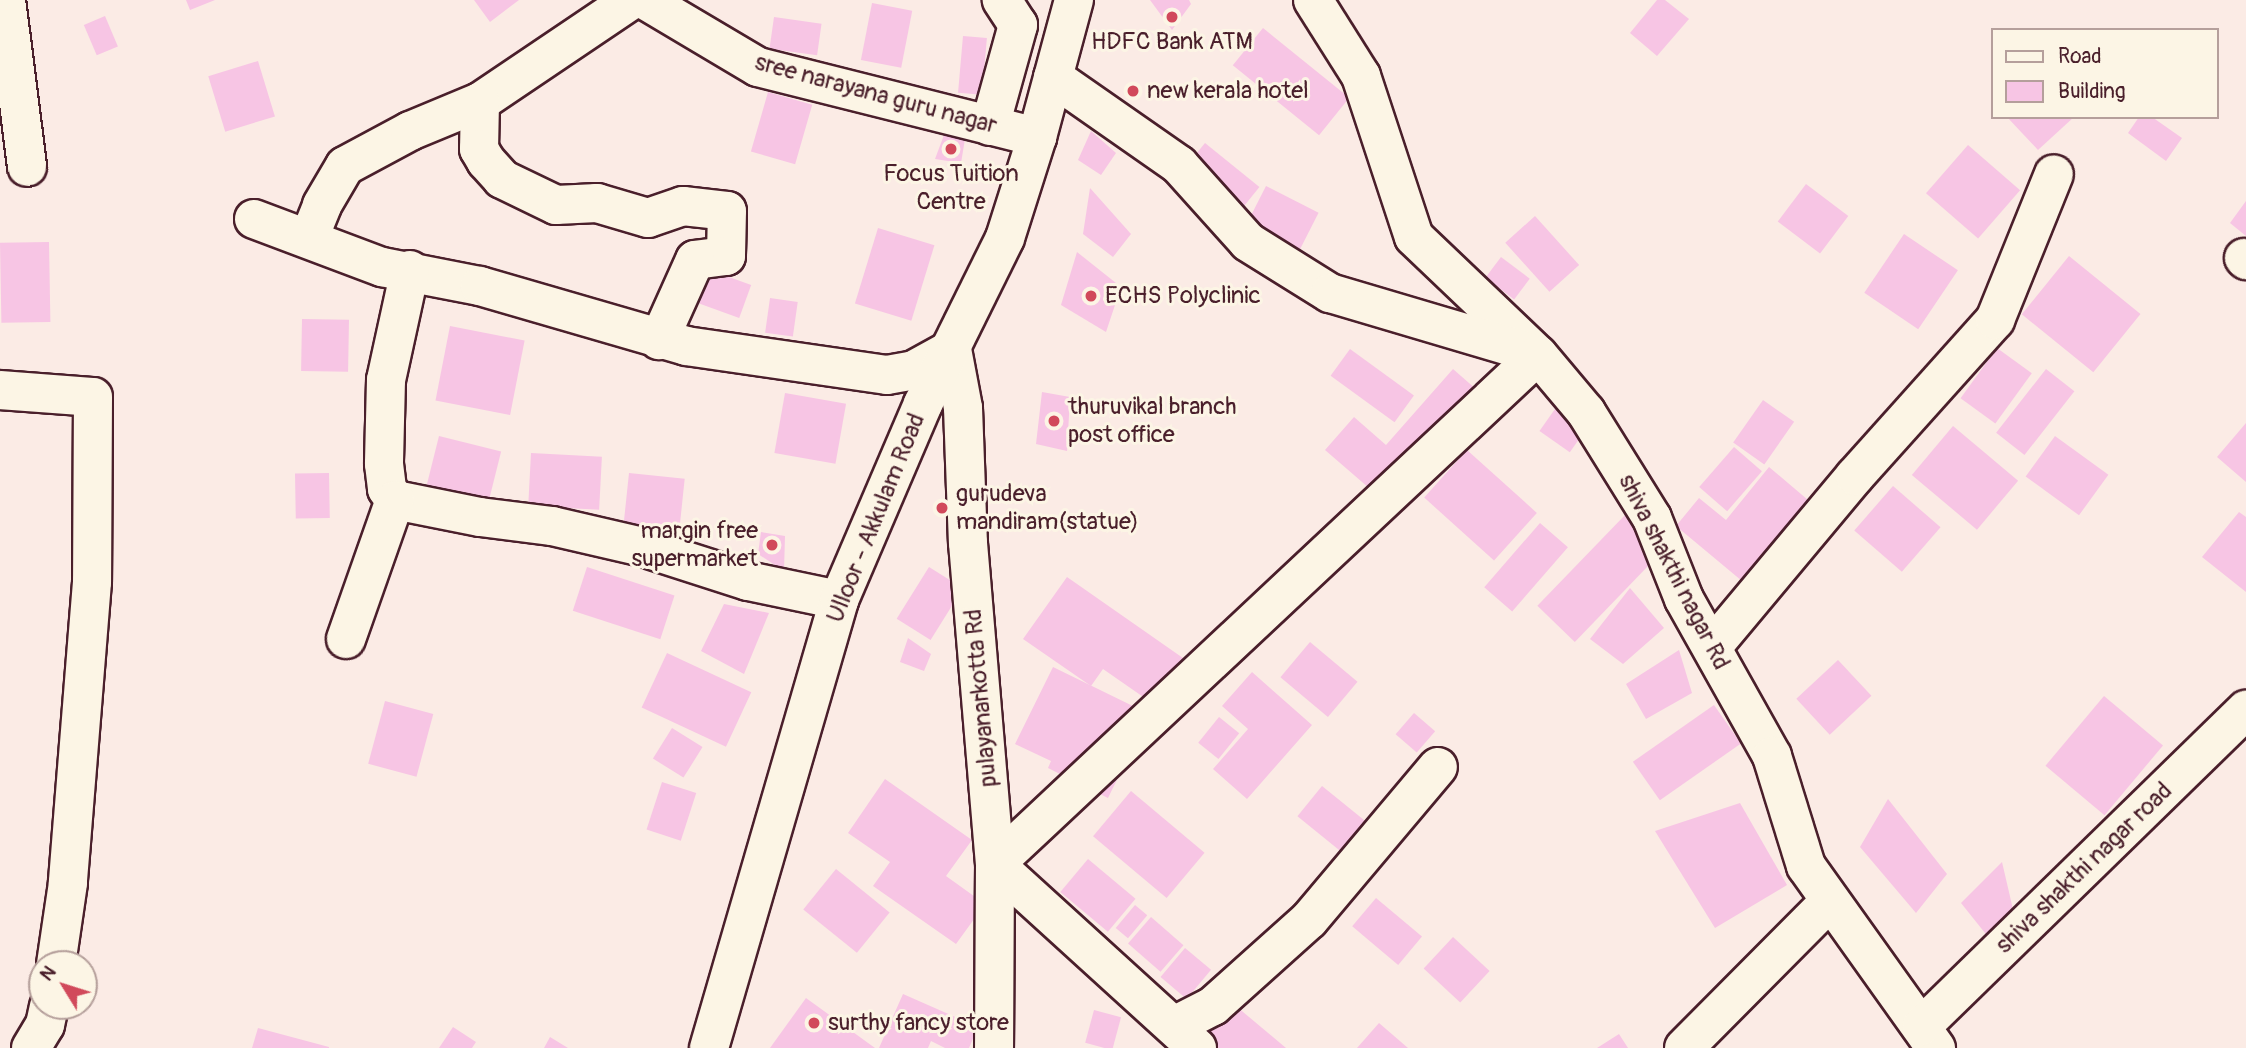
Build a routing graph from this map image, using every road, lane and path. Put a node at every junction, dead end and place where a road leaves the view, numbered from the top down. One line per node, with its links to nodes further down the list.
1 (6, 0): 11 (street)
2 (631, 0): 8 (street)
3 (645, 0): 9 (street, sree narayana guru nagar)
4 (1002, 0): 9 (street)
5 (1074, 0): 7 (street, Ulloor - Akkulam Road)
6 (1313, 0): 18 (street, shiva shakthi nagar Rd)
7 (1053, 77): 10 (street, Ulloor - Akkulam Road); 18 (street)
8 (480, 102): 14 (street); 16 (street)
9 (990, 126): 10 (street, sree narayana guru nagar)
10 (1037, 137): 17 (street, Ulloor - Akkulam Road)
11 (27, 167)
12 (2054, 174): 23 (street)
13 (254, 219): 14 (street)
14 (309, 238): 15 (street)
15 (410, 270): 16 (street); 20 (street)
16 (659, 340): 17 (street)
17 (953, 349): 21 (street, Ulloor - Akkulam Road); 26 (street, pulayanarkotta Rd)
18 (1538, 355): 23 (street, shiva shakthi nagar Rd); 26 (street)
19 (0, 390): 28 (street)
20 (396, 500): 21 (street); 22 (street)
21 (839, 600): 33 (street, Ulloor - Akkulam Road)
22 (346, 639)
23 (1712, 647): 27 (street, shiva shakthi nagar Rd)
24 (2246, 710): 31 (street, shiva shakthi nagar road)
25 (1438, 767): 30 (street)
26 (995, 864): 30 (street); 34 (street, pulayanarkotta Rd)
27 (1830, 901): 31 (street, shiva shakthi nagar Rd); 35 (street)
28 (58, 950)
29 (46, 1020): 32 (street)
30 (1185, 1037)
31 (1929, 1037)
32 (32, 1048)
33 (709, 1048)
34 (995, 1048)
35 (1684, 1048)

